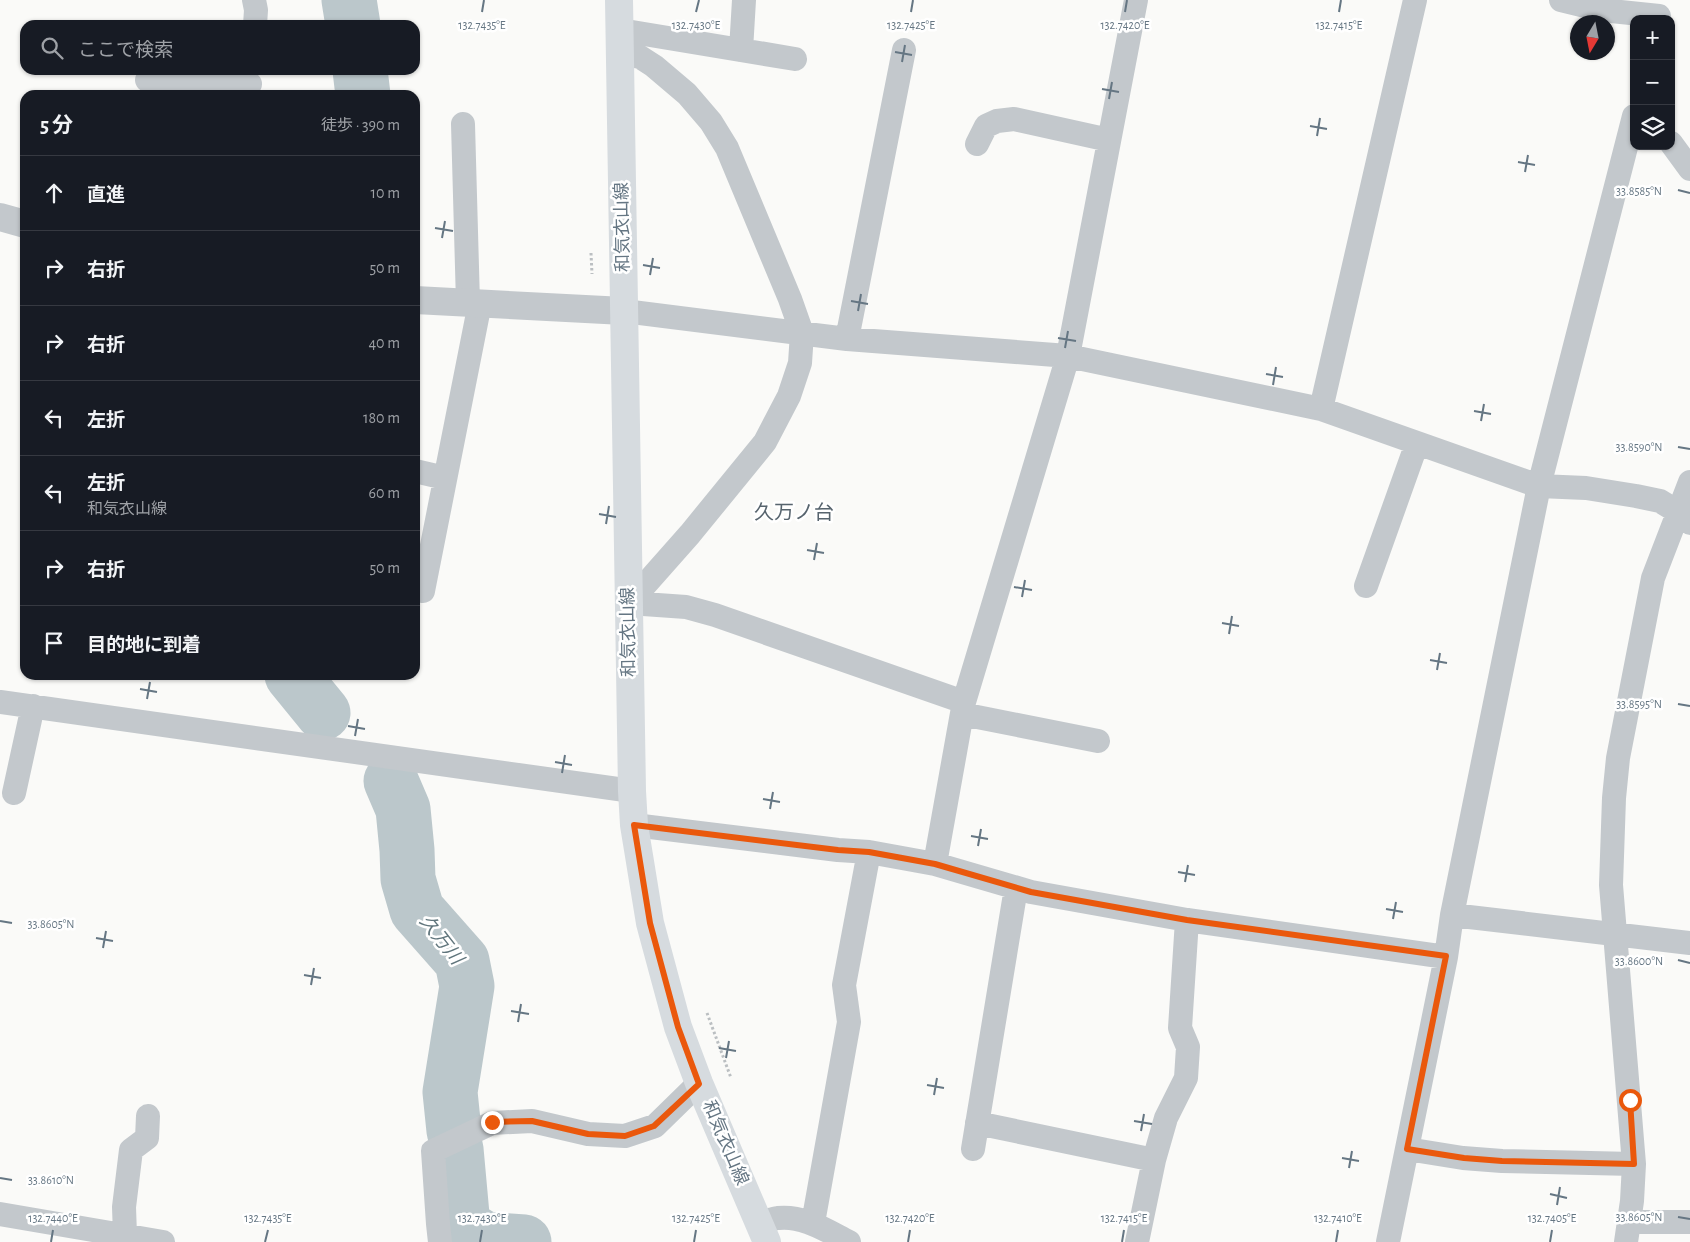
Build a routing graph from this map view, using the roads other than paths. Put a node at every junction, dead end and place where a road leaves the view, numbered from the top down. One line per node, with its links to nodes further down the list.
1 (254, 0): 8 (street)
2 (619, 0): 9 (main road, 和気衣山線)
3 (744, 0): 10 (street)
4 (1136, 0): 17 (street)
5 (1415, 0): 29 (street)
6 (1561, 0): 7 (street)
7 (1661, 12)
8 (255, 20)
9 (620, 41): 10 (street); 25 (main road, 和気衣山線); 26 (street)
10 (741, 50): 12 (street)
11 (904, 50): 27 (street)
12 (795, 59)
13 (147, 80): 14 (street)
14 (250, 83)
15 (463, 124): 24 (street)
16 (1630, 132): 34 (street)
17 (1109, 140): 18 (street); 28 (street)
18 (977, 144)
19 (1675, 148): 20 (street)
20 (1690, 169)
21 (0, 218): 22 (street)
22 (20, 223)
23 (420, 300): 24 (street)
24 (474, 303): 25 (street); 32 (street)
25 (624, 310): 26 (street); 38 (main road, 和気衣山線)
26 (802, 333): 27 (street); 38 (street)
27 (847, 339): 28 (street)
28 (1068, 356): 29 (street); 41 (street)
29 (1321, 409): 30 (street)
30 (1417, 443): 34 (street); 36 (street)
31 (420, 472): 32 (street)
32 (446, 478): 37 (street)
33 (1690, 482): 35 (street)
34 (1539, 486): 35 (street); 49 (street)
35 (1684, 518): 51 (street)
36 (1366, 586)
37 (420, 590)
38 (629, 603): 41 (street); 43 (main road, 和気衣山線)
39 (0, 702): 40 (street)
40 (33, 706): 43 (street); 44 (street)
41 (963, 708): 42 (street); 47 (street)
42 (1098, 740)
43 (632, 791): 45 (main road, 和気衣山線)
44 (14, 793)
45 (634, 825): 46 (street); 54 (main road, 和気衣山線)
46 (869, 852): 47 (street); 63 (street)
47 (935, 864): 48 (street)
48 (1016, 888): 50 (street); 56 (street)
49 (1452, 915): 51 (street); 53 (street)
50 (1187, 920): 53 (street); 59 (street)
51 (1616, 934): 52 (street); 60 (street)
52 (1690, 943)
53 (1446, 956): 58 (street)
54 (699, 1084): 64 (main road, 和気衣山線); 69 (street)
55 (148, 1116): 67 (street)
56 (977, 1123): 57 (street); 59 (street)
57 (972, 1149)
58 (1407, 1149): 60 (street); 72 (street)
59 (1154, 1160): 71 (street)
60 (1634, 1164): 65 (street)
61 (0, 1214): 66 (street)
62 (1690, 1222): 65 (street)
63 (813, 1223): 64 (street); 70 (street)
64 (763, 1232)
65 (1628, 1232)
66 (87, 1235): 67 (street)
67 (125, 1235): 68 (street)
68 (163, 1242)
69 (440, 1242)
70 (848, 1242)
71 (1137, 1242)
72 (1388, 1242)

